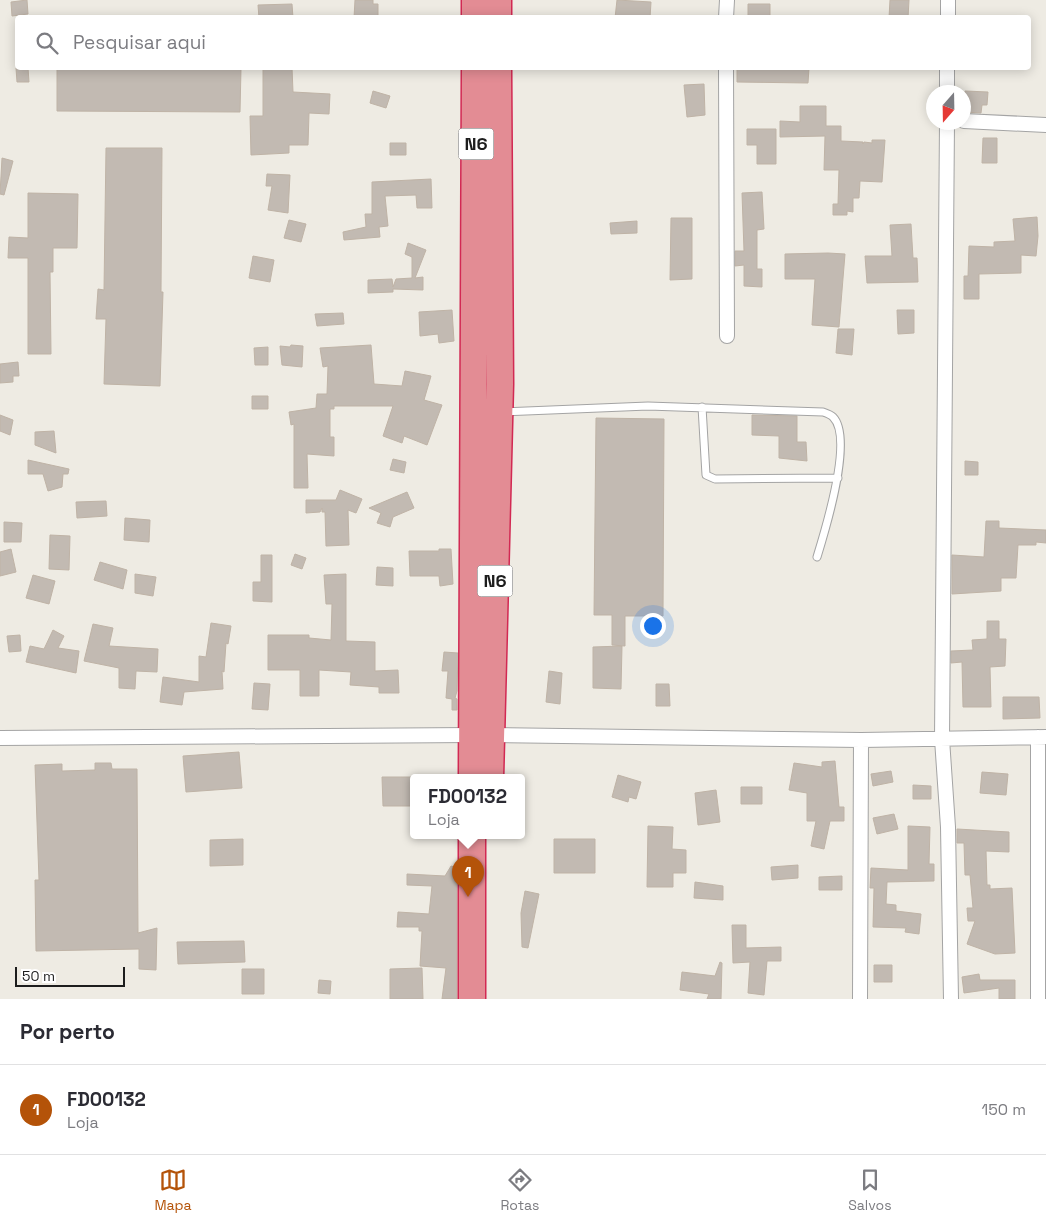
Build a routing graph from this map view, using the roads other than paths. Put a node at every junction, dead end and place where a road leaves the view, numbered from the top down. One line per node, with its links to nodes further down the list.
1 (475, 0): 5 (highway)
2 (498, 0): 6 (highway)
3 (727, 0): 7 (street)
4 (948, 0): 8 (street)
5 (475, 15)
6 (498, 15)
7 (726, 15)
8 (948, 15)
9 (475, 70): 17 (highway, N6)
10 (498, 70): 17 (highway, N6)
11 (726, 70): 18 (street)
12 (947, 70): 13 (street)
13 (947, 85)
14 (971, 121): 15 (street)
15 (1046, 125)
16 (947, 130): 27 (street)
17 (486, 257): 19 (highway, N6)
18 (728, 336)
19 (488, 384): 21 (highway, N6); 24 (highway, N6)
20 (702, 407): 21 (lane); 22 (lane); 22 (lane)
21 (500, 412): 24 (highway, N6)
22 (838, 478): 23 (lane)
23 (817, 557)
24 (482, 735): 26 (street); 28 (street); 29 (highway, N6); 30 (highway, N6)
25 (1042, 737): 27 (street); 37 (street)
26 (0, 738)
27 (942, 739): 28 (street); 36 (street)
28 (861, 740): 35 (street)
29 (473, 774)
30 (489, 774)
31 (472, 839): 33 (highway)
32 (490, 839): 34 (highway)
33 (472, 999)
34 (490, 999)
35 (860, 999)
36 (951, 999)
37 (1038, 999)

